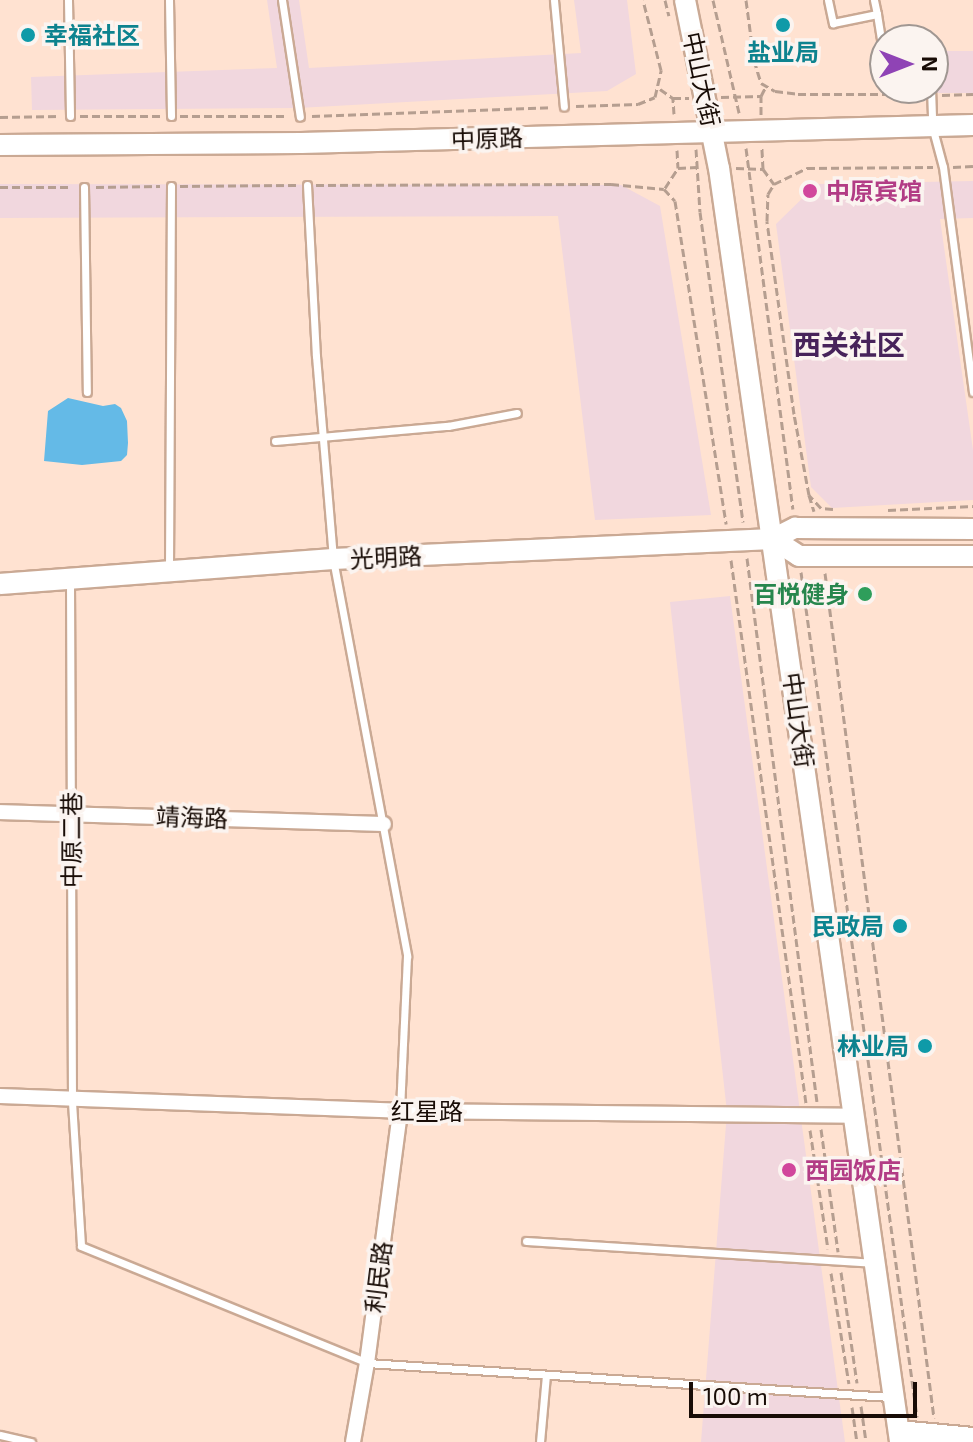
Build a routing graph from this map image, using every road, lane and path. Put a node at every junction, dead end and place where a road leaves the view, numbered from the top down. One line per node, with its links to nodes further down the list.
1 (68, 0): 25 (lane)
2 (169, 0): 26 (lane)
3 (282, 0): 28 (lane)
4 (554, 0): 24 (lane)
5 (643, 0): 16 (path)
6 (665, 0): 14 (path)
7 (685, 0): 31 (main road, 中山大街)
8 (713, 0): 32 (path)
9 (746, 0): 15 (path)
10 (828, 0): 12 (lane)
11 (874, 0): 12 (lane)
12 (877, 14): 13 (lane)
13 (879, 24)
14 (671, 28)
15 (766, 86): 17 (path); 20 (path)
16 (660, 89): 21 (path); 24 (path)
17 (869, 92)
18 (949, 92): 19 (path)
19 (973, 94)
20 (761, 96)
21 (673, 98)
22 (687, 98): 31 (path)
23 (931, 104): 30 (lane)
24 (564, 107): 28 (path)
25 (70, 116): 26 (path); 27 (path)
26 (171, 116): 28 (path)
27 (0, 117)
28 (300, 117)
29 (973, 125): 30 (main road, 中原路)
30 (932, 126): 32 (main road, 中原路); 35 (lane)
31 (703, 132): 32 (main road, 中原路); 33 (main road, 中原路); 56 (path); 57 (main road, 中山大街)
32 (744, 132): 53 (path)
33 (0, 145)
34 (973, 166): 35 (path)
35 (943, 167): 38 (path); 45 (lane)
36 (678, 168): 43 (path)
37 (763, 169): 38 (path)
38 (774, 184): 49 (path)
39 (307, 185): 40 (path); 43 (path); 47 (lane)
40 (171, 186): 42 (path); 62 (lane)
41 (0, 187): 42 (path)
42 (84, 187): 44 (lane)
43 (664, 189): 56 (path)
44 (87, 392)
45 (973, 392)
46 (517, 413): 47 (lane)
47 (323, 437): 48 (lane); 61 (lane)
48 (275, 441)
49 (809, 495): 51 (path); 54 (path)
50 (973, 506): 52 (path)
51 (839, 510)
52 (874, 510)
53 (795, 528): 54 (main road, 光明路); 57 (main road, 光明路)
54 (819, 529): 55 (main road, 光明路)
55 (973, 529)
56 (737, 539): 57 (main road, 光明路); 61 (main road, 光明路); 71 (path); 71 (path)
57 (773, 539): 58 (main road); 72 (main road, 中山大街)
58 (799, 556): 59 (main road); 81 (path)
59 (823, 556): 60 (main road); 81 (path)
60 (973, 556)
61 (333, 559): 62 (main road, 光明路); 67 (lane)
62 (169, 569): 63 (main road, 光明路)
63 (70, 578): 64 (main road, 光明路); 66 (lane, 中原二巷)
64 (0, 584)
65 (0, 812): 66 (street, 靖海路)
66 (71, 812): 67 (street, 靖海路); 69 (lane, 中原二巷)
67 (384, 824): 70 (lane)
68 (0, 1096): 69 (street, 红星路)
69 (72, 1102): 70 (street, 红星路); 77 (lane, 中原二巷)
70 (400, 1111): 71 (street, 红星路); 77 (street, 利民路)
71 (813, 1115): 72 (street, 红星路); 74 (path); 75 (path)
72 (855, 1116): 76 (main road, 中山大街)
73 (526, 1241): 74 (lane)
74 (829, 1260): 75 (lane); 79 (path)
75 (840, 1261): 76 (lane); 79 (path)
76 (874, 1263): 80 (main road, 中山大街)
77 (367, 1363): 78 (lane); 85 (street, 利民路)
78 (546, 1375): 79 (lane); 86 (lane)
79 (855, 1395): 80 (lane); 87 (path); 88 (path)
80 (894, 1398): 81 (main road, 中山大街)
81 (913, 1434): 83 (main road)
82 (0, 1435): 84 (lane)
83 (973, 1438)
84 (31, 1442)
85 (353, 1442)
86 (540, 1442)
87 (857, 1442)
88 (866, 1442)

